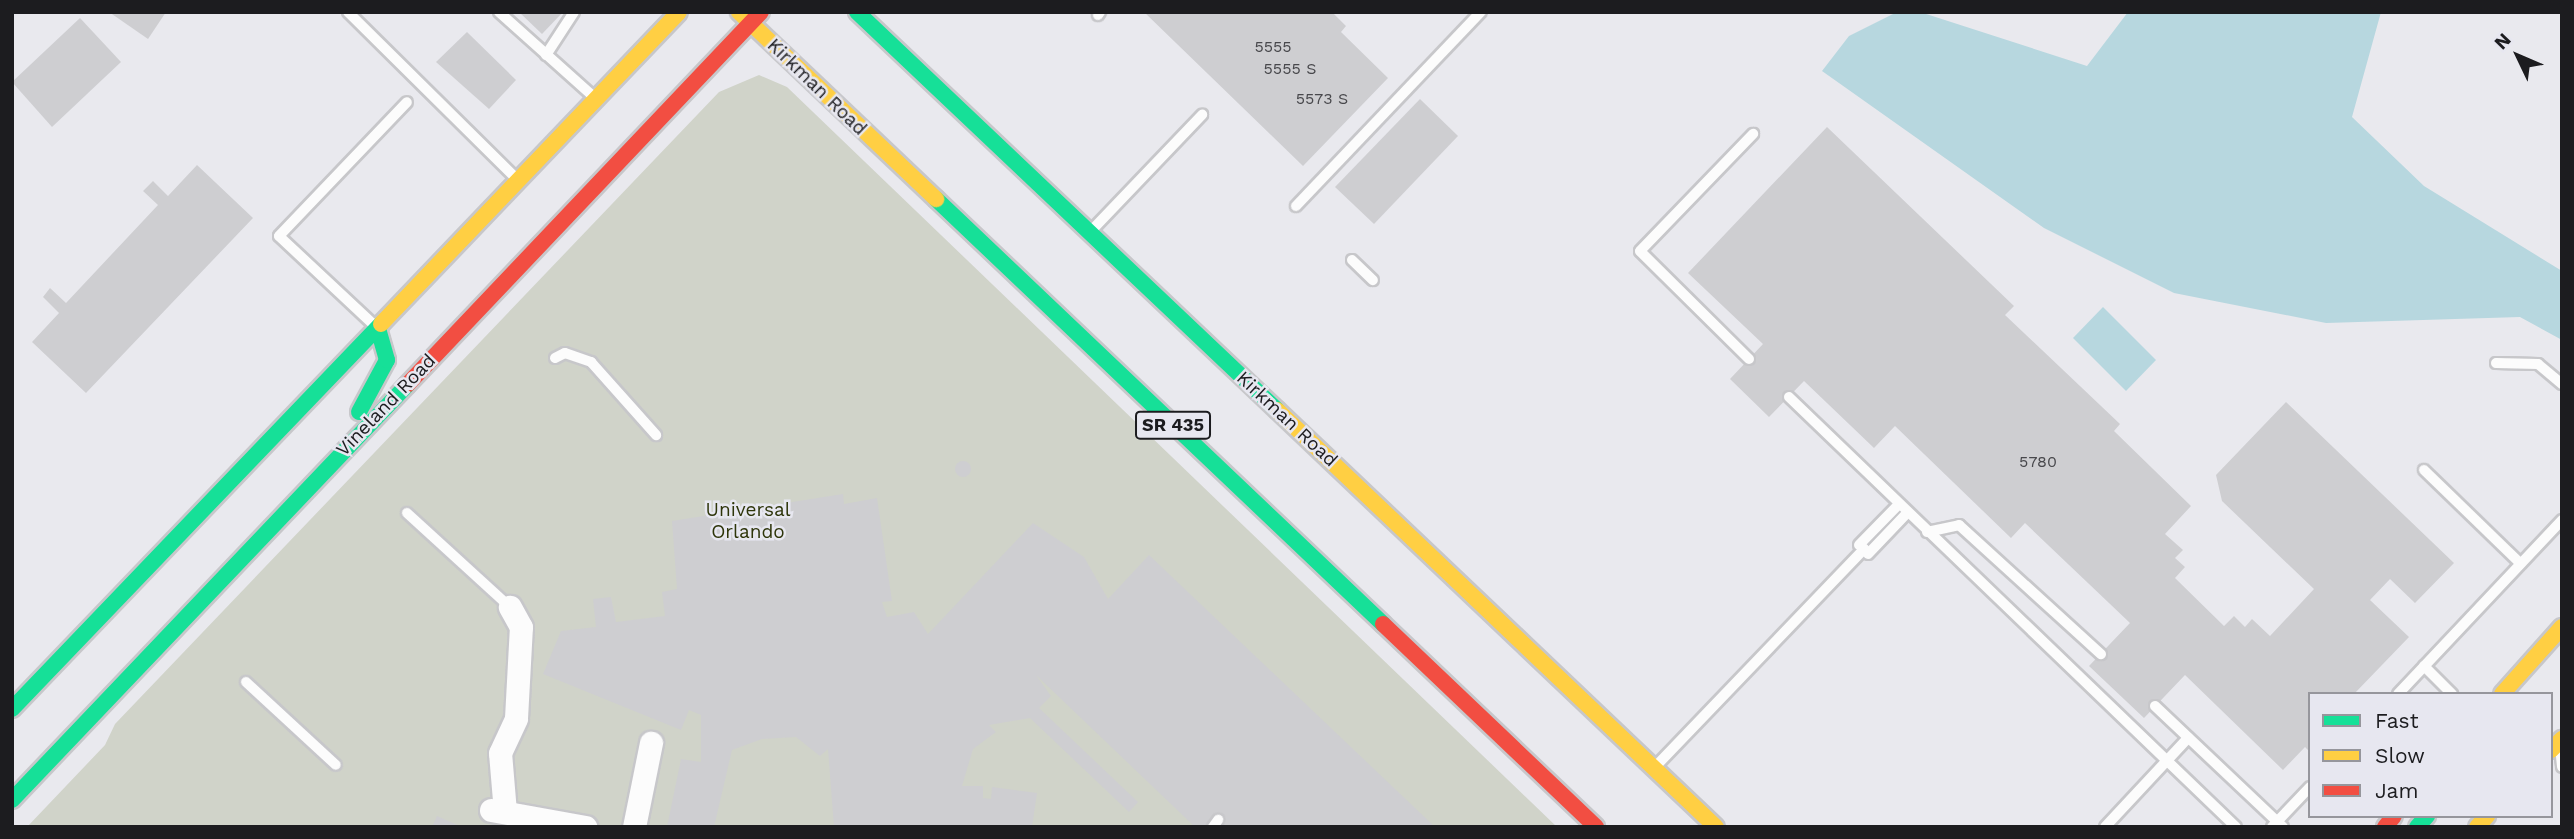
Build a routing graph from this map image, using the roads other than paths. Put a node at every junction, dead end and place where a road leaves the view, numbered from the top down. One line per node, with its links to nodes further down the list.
1 (348, 12): 13 (lane)
2 (499, 12): 8 (lane)
3 (574, 12): 8 (lane)
4 (679, 12): 9 (main road)
5 (857, 12): 15 (main road, Kirkman Road)
6 (1481, 12): 14 (lane)
7 (750, 16): 26 (main road, Vineland Road); 57 (main road, Kirkman Road / SR 435)
8 (545, 55): 9 (lane)
9 (597, 99): 13 (main road)
10 (407, 102): 18 (lane)
11 (1202, 115): 15 (lane)
12 (1753, 135): 20 (lane)
13 (519, 181): 18 (main road)
14 (1296, 206)
15 (1090, 233): 51 (main road, Kirkman Road)
16 (1352, 260): 17 (lane)
17 (1373, 280)
18 (378, 329): 26 (main road); 44 (main road)
19 (555, 358): 24 (lane)
20 (1749, 359)
21 (2496, 363): 22 (lane)
22 (2562, 384)
23 (1789, 397): 27 (lane)
24 (656, 435)
25 (2424, 470): 33 (lane)
26 (306, 488): 53 (main road, Vineland Road)
27 (1898, 505): 29 (lane); 32 (lane)
28 (407, 513): 34 (lane)
29 (1908, 513): 31 (lane); 32 (lane)
30 (2562, 520): 33 (lane)
31 (1927, 532): 36 (lane); 48 (lane)
32 (1864, 549): 51 (lane)
33 (2520, 563): 37 (lane)
34 (510, 607): 55 (street)
35 (2561, 627): 41 (main road); 42 (main road)
36 (2101, 654)
37 (2424, 666): 39 (lane); 40 (lane)
38 (246, 682): 49 (lane)
39 (2400, 692)
40 (2450, 692)
41 (2504, 692)
42 (2525, 692)
43 (2155, 706): 45 (lane)
44 (12, 709)
45 (2189, 738): 48 (lane); 54 (lane)
46 (651, 743): 56 (street)
47 (2558, 743): 50 (lane)
48 (2168, 760): 59 (lane); 60 (lane)
49 (336, 765)
50 (2562, 767)
51 (1655, 768): 58 (main road, Kirkman Road)
52 (2308, 789): 54 (lane)
53 (12, 800)
54 (2277, 825)
55 (585, 827)
56 (634, 827)
57 (1596, 827)
58 (1716, 827)
59 (2105, 827)
60 (2236, 827)

